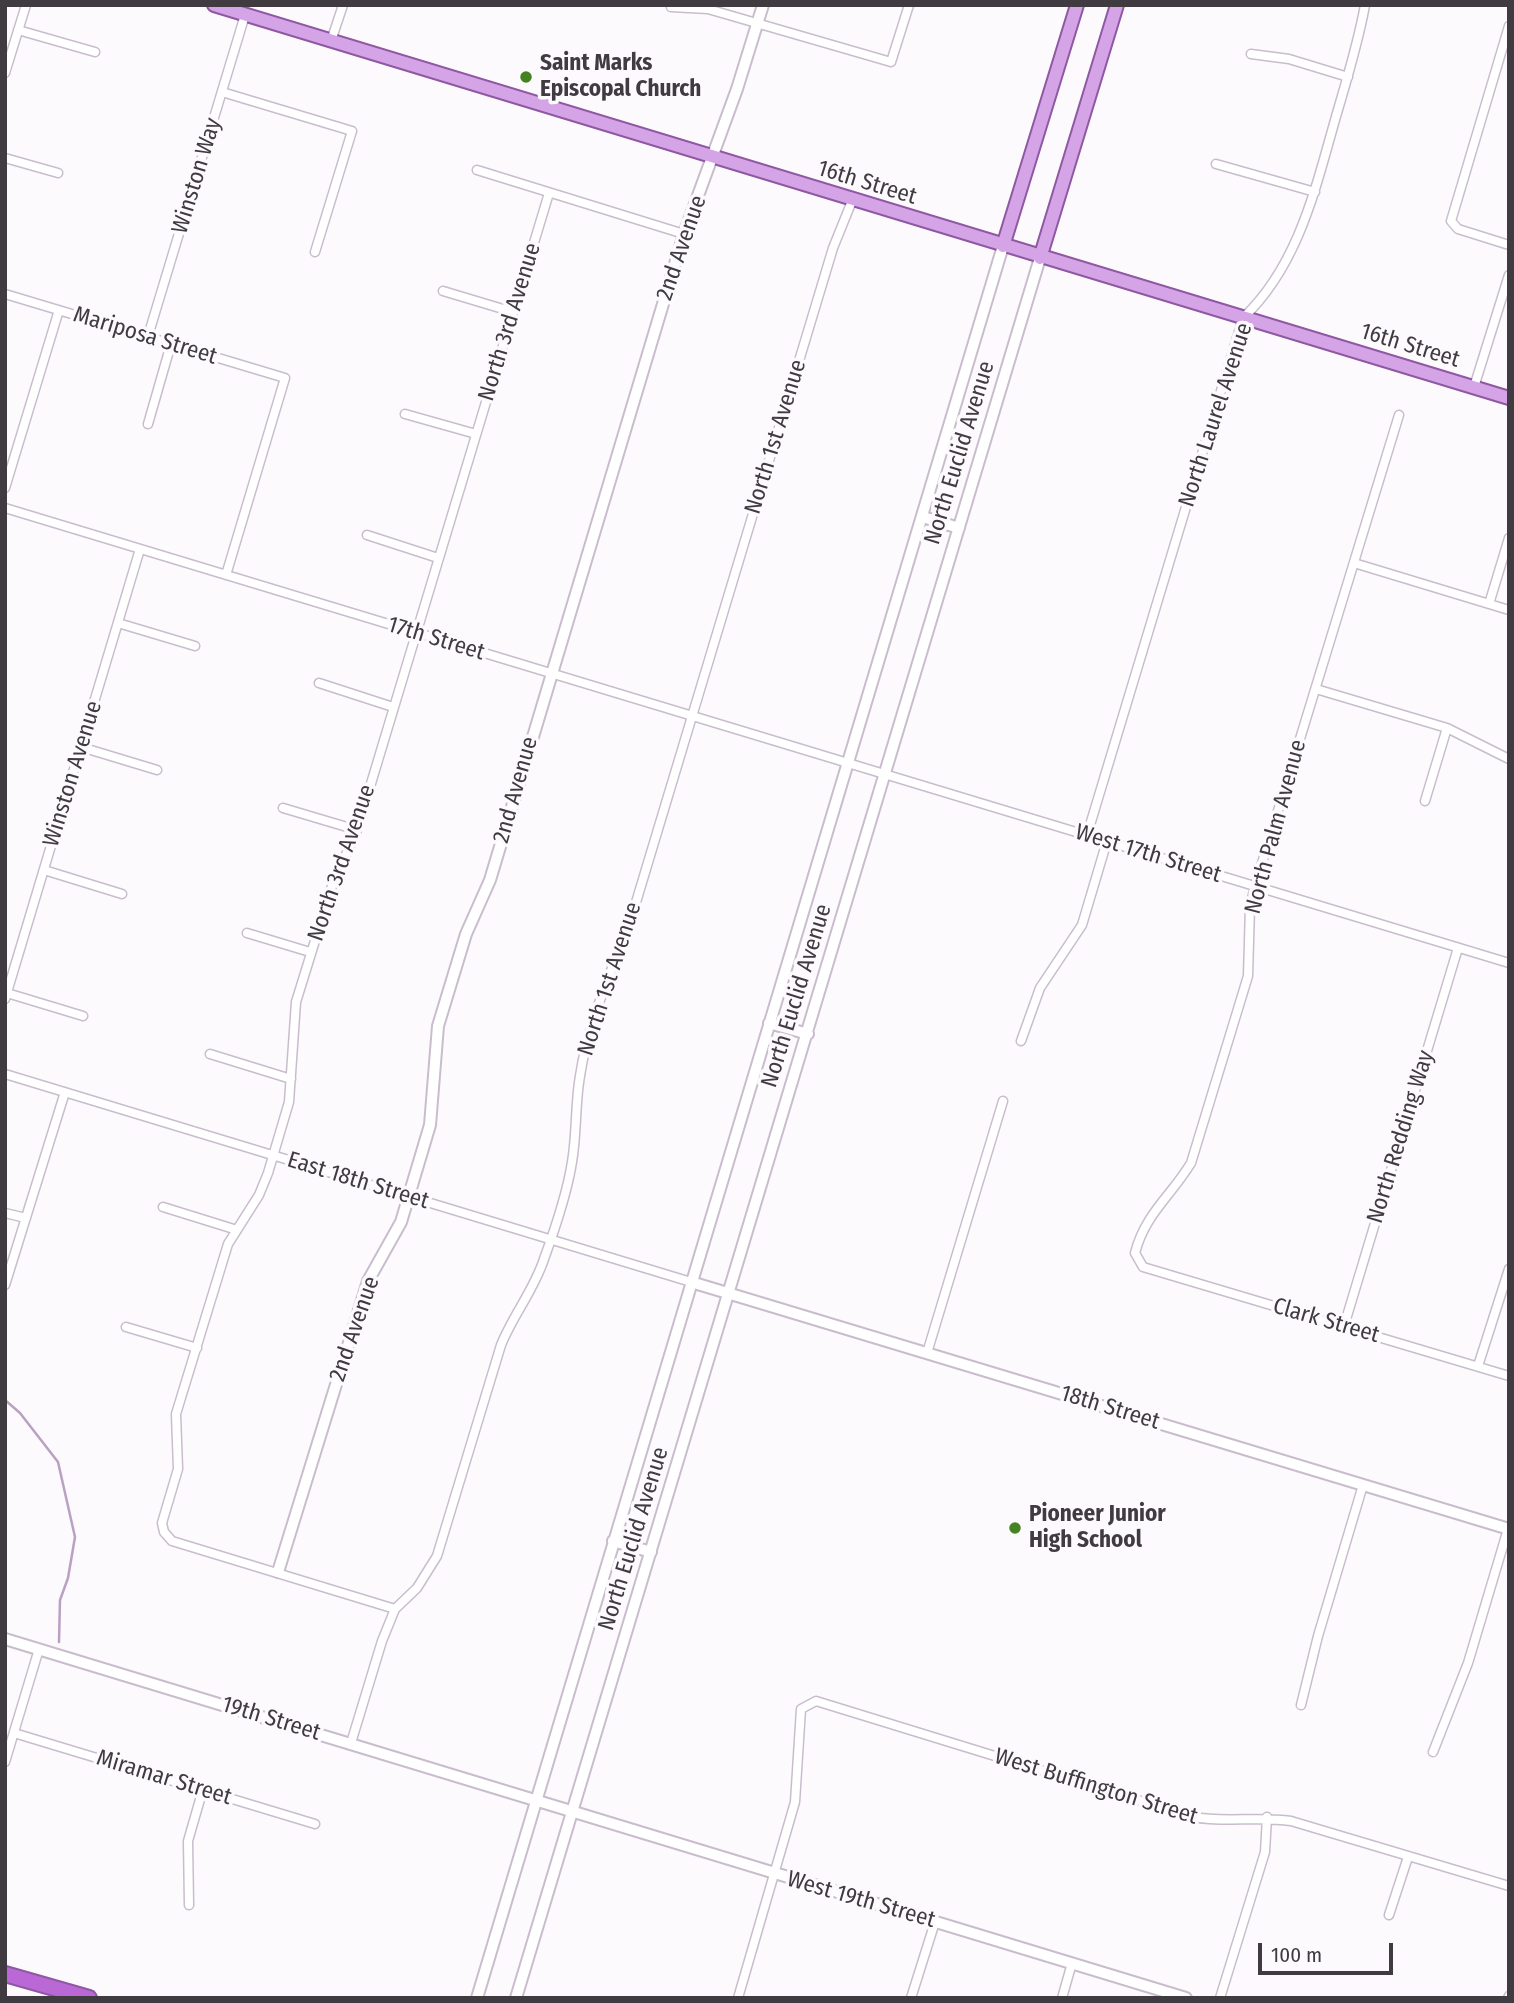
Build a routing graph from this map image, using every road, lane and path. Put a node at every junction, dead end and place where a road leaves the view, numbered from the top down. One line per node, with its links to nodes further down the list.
1 (26, 5): 13 (street)
2 (214, 5): 10 (main road, 16th Street)
3 (343, 5): 14 (street)
4 (763, 5): 11 (main road, 2nd Avenue)
5 (909, 5): 11 (street)
6 (1077, 5): 30 (main road, North Euclid Avenue)
7 (1117, 5): 32 (main road, North Euclid Avenue)
8 (1366, 5): 18 (street, North Laurel Avenue)
9 (671, 6): 11 (street)
10 (246, 15): 14 (main road, 16th Street); 19 (street, Winston Way)
11 (758, 23): 20 (main road, 2nd Avenue)
12 (1509, 26): 29 (street)
13 (18, 30): 15 (street); 17 (street)
14 (331, 41): 20 (main road, 16th Street)
15 (95, 52)
16 (1251, 54): 18 (street)
17 (5, 73)
18 (1348, 77): 25 (street, North Laurel Avenue)
19 (222, 92): 31 (street); 39 (street, Winston Way)
20 (712, 157): 27 (main road, 16th Street); 28 (main road, 2nd Avenue)
21 (5, 158): 24 (street)
22 (1216, 164): 25 (street)
23 (477, 170): 26 (street)
24 (58, 173)
25 (1315, 192): 38 (street, North Laurel Avenue)
26 (549, 193): 28 (street); 37 (street, North 3rd Avenue)
27 (852, 201): 30 (main road, 16th Street); 66 (street, North 1st Avenue)
28 (684, 234): 62 (main road, 2nd Avenue)
29 (1509, 245)
30 (1003, 246): 32 (main road, 16th Street); 49 (main road, North Euclid Avenue)
31 (315, 252)
32 (1040, 258): 38 (main road, 16th Street); 50 (main road, North Euclid Avenue)
33 (1509, 275): 41 (street)
34 (443, 290): 37 (street)
35 (5, 294): 36 (street, Mariposa Street)
36 (59, 310): 39 (street, Mariposa Street); 47 (street)
37 (513, 312): 46 (street, North 3rd Avenue)
38 (1243, 318): 41 (main road, 16th Street); 77 (street, North Laurel Avenue)
39 (148, 337): 40 (street, Mariposa Street)
40 (172, 344): 45 (street); 56 (street, Mariposa Street)
41 (1474, 387): 42 (main road, 16th Street)
42 (1509, 398)
43 (405, 414): 46 (street)
44 (1399, 415): 55 (street, North Palm Avenue)
45 (148, 424)
46 (475, 434): 54 (street, North 3rd Avenue)
47 (5, 488)
48 (5, 508): 53 (street, 17th Street)
49 (923, 517): 50 (main road); 70 (main road, North Euclid Avenue)
50 (959, 528): 73 (main road, North Euclid Avenue)
51 (367, 535): 54 (street)
52 (1509, 538): 57 (street)
53 (140, 549): 56 (street, 17th Street); 59 (street, Winston Avenue)
54 (438, 558): 60 (street, North 3rd Avenue)
55 (1354, 564): 57 (street); 64 (street, North Palm Avenue)
56 (226, 575): 60 (street, 17th Street)
57 (1489, 604): 58 (street)
58 (1509, 610)
59 (118, 624): 61 (street); 68 (street, Winston Avenue)
60 (415, 632): 62 (street, 17th Street); 65 (street, North 3rd Avenue)
61 (195, 646)
62 (550, 674): 66 (street, 17th Street); 97 (main road, 2nd Avenue)
63 (319, 683): 65 (street)
64 (1316, 689): 67 (street); 80 (street, North Palm Avenue)
65 (393, 707): 76 (street, North 3rd Avenue)
66 (693, 716): 70 (street, 17th Street); 102 (street, North 1st Avenue)
67 (1447, 728): 69 (street); 74 (street)
68 (81, 747): 72 (street); 79 (street, Winston Avenue)
69 (1509, 759)
70 (847, 763): 71 (street, 17th Street); 88 (main road, North Euclid Avenue)
71 (868, 769): 73 (street, West 17th Street)
72 (157, 770)
73 (886, 775): 77 (street, West 17th Street); 89 (main road, North Euclid Avenue)
74 (1425, 801)
75 (283, 808): 76 (street)
76 (357, 830): 84 (street, North 3rd Avenue)
77 (1087, 835): 78 (street, West 17th Street)
78 (1107, 841): 80 (street, West 17th Street); 90 (street)
79 (44, 870): 81 (street); 86 (street, Winston Avenue)
80 (1255, 886): 83 (street, West 17th Street); 103 (street, North Palm Avenue)
81 (122, 894)
82 (247, 933): 84 (street)
83 (1458, 948): 85 (street, West 17th Street); 109 (street, North Redding Way)
84 (310, 952): 93 (street, North 3rd Avenue)
85 (1509, 963)
86 (6, 996): 87 (street)
87 (83, 1016)
88 (769, 1023): 89 (main road); 105 (main road, North Euclid Avenue)
89 (808, 1034): 108 (main road, North Euclid Avenue)
90 (1021, 1041)
91 (210, 1054): 93 (street)
92 (5, 1074): 94 (street, East 18th Street)
93 (291, 1079): 96 (street, North 3rd Avenue)
94 (65, 1092): 96 (street, East 18th Street); 100 (street)
95 (1003, 1101): 112 (street)
96 (273, 1156): 97 (street, East 18th Street); 101 (street, North 3rd Avenue)
97 (408, 1197): 102 (street, East 18th Street); 119 (main road, 2nd Avenue)
98 (163, 1206): 101 (street)
99 (5, 1213): 100 (street)
100 (26, 1218): 106 (street)
101 (237, 1230): 111 (street, North 3rd Avenue)
102 (551, 1239): 105 (street, East 18th Street); 120 (street, North 1st Avenue)
103 (1143, 1267): 109 (street, Clark Street)
104 (1509, 1269): 113 (street)
105 (691, 1282): 107 (main road, East 18th Street); 117 (main road, North Euclid Avenue)
106 (5, 1285)
107 (710, 1287): 108 (main road, 18th Street)
108 (730, 1293): 112 (main road, 18th Street); 118 (main road, North Euclid Avenue)
109 (1344, 1326): 113 (street, Clark Street)
110 (126, 1327): 111 (street)
111 (197, 1348): 119 (street, North 3rd Avenue)
112 (927, 1353): 115 (main road, 18th Street)
113 (1478, 1366): 114 (street, Clark Street)
114 (1509, 1376)
115 (1363, 1485): 116 (main road, 18th Street); 123 (street)
116 (1508, 1529): 126 (street)
117 (613, 1541): 118 (main road); 129 (main road, North Euclid Avenue)
118 (651, 1552): 130 (main road, North Euclid Avenue)
119 (278, 1572): 120 (street)
120 (395, 1609): 125 (street, North 1st Avenue)
121 (5, 1639): 122 (main road, 19th Street)
122 (39, 1649): 124 (street); 125 (main road, 19th Street)
123 (1301, 1706)
124 (14, 1733): 127 (street); 128 (street, Miramar Street)
125 (351, 1743): 129 (main road, 19th Street)
126 (1433, 1752)
127 (5, 1762)
128 (203, 1789): 132 (street, Miramar Street); 136 (street)
129 (535, 1801): 130 (main road, West 19th Street); 142 (main road, North Euclid Avenue)
130 (573, 1813): 134 (main road, West 19th Street); 143 (main road, North Euclid Avenue)
131 (1267, 1817): 133 (street, West Buffington Street); 134 (street, West Buffington Street); 148 (street)
132 (315, 1824)
133 (1408, 1857): 135 (street, West Buffington Street); 137 (street)
134 (775, 1874): 138 (main road, West 19th Street); 144 (street)
135 (1509, 1886)
136 (189, 1905)
137 (1389, 1915)
138 (935, 1922): 139 (main road, West 19th Street); 145 (street)
139 (1072, 1963): 146 (street); 147 (main road, West 19th Street)
140 (5, 1974): 141 (highway)
141 (89, 1998)
142 (477, 1998)
143 (516, 1998)
144 (738, 1998)
145 (911, 1998)
146 (1062, 1998)
147 (1186, 1998)
148 (1220, 1998)

